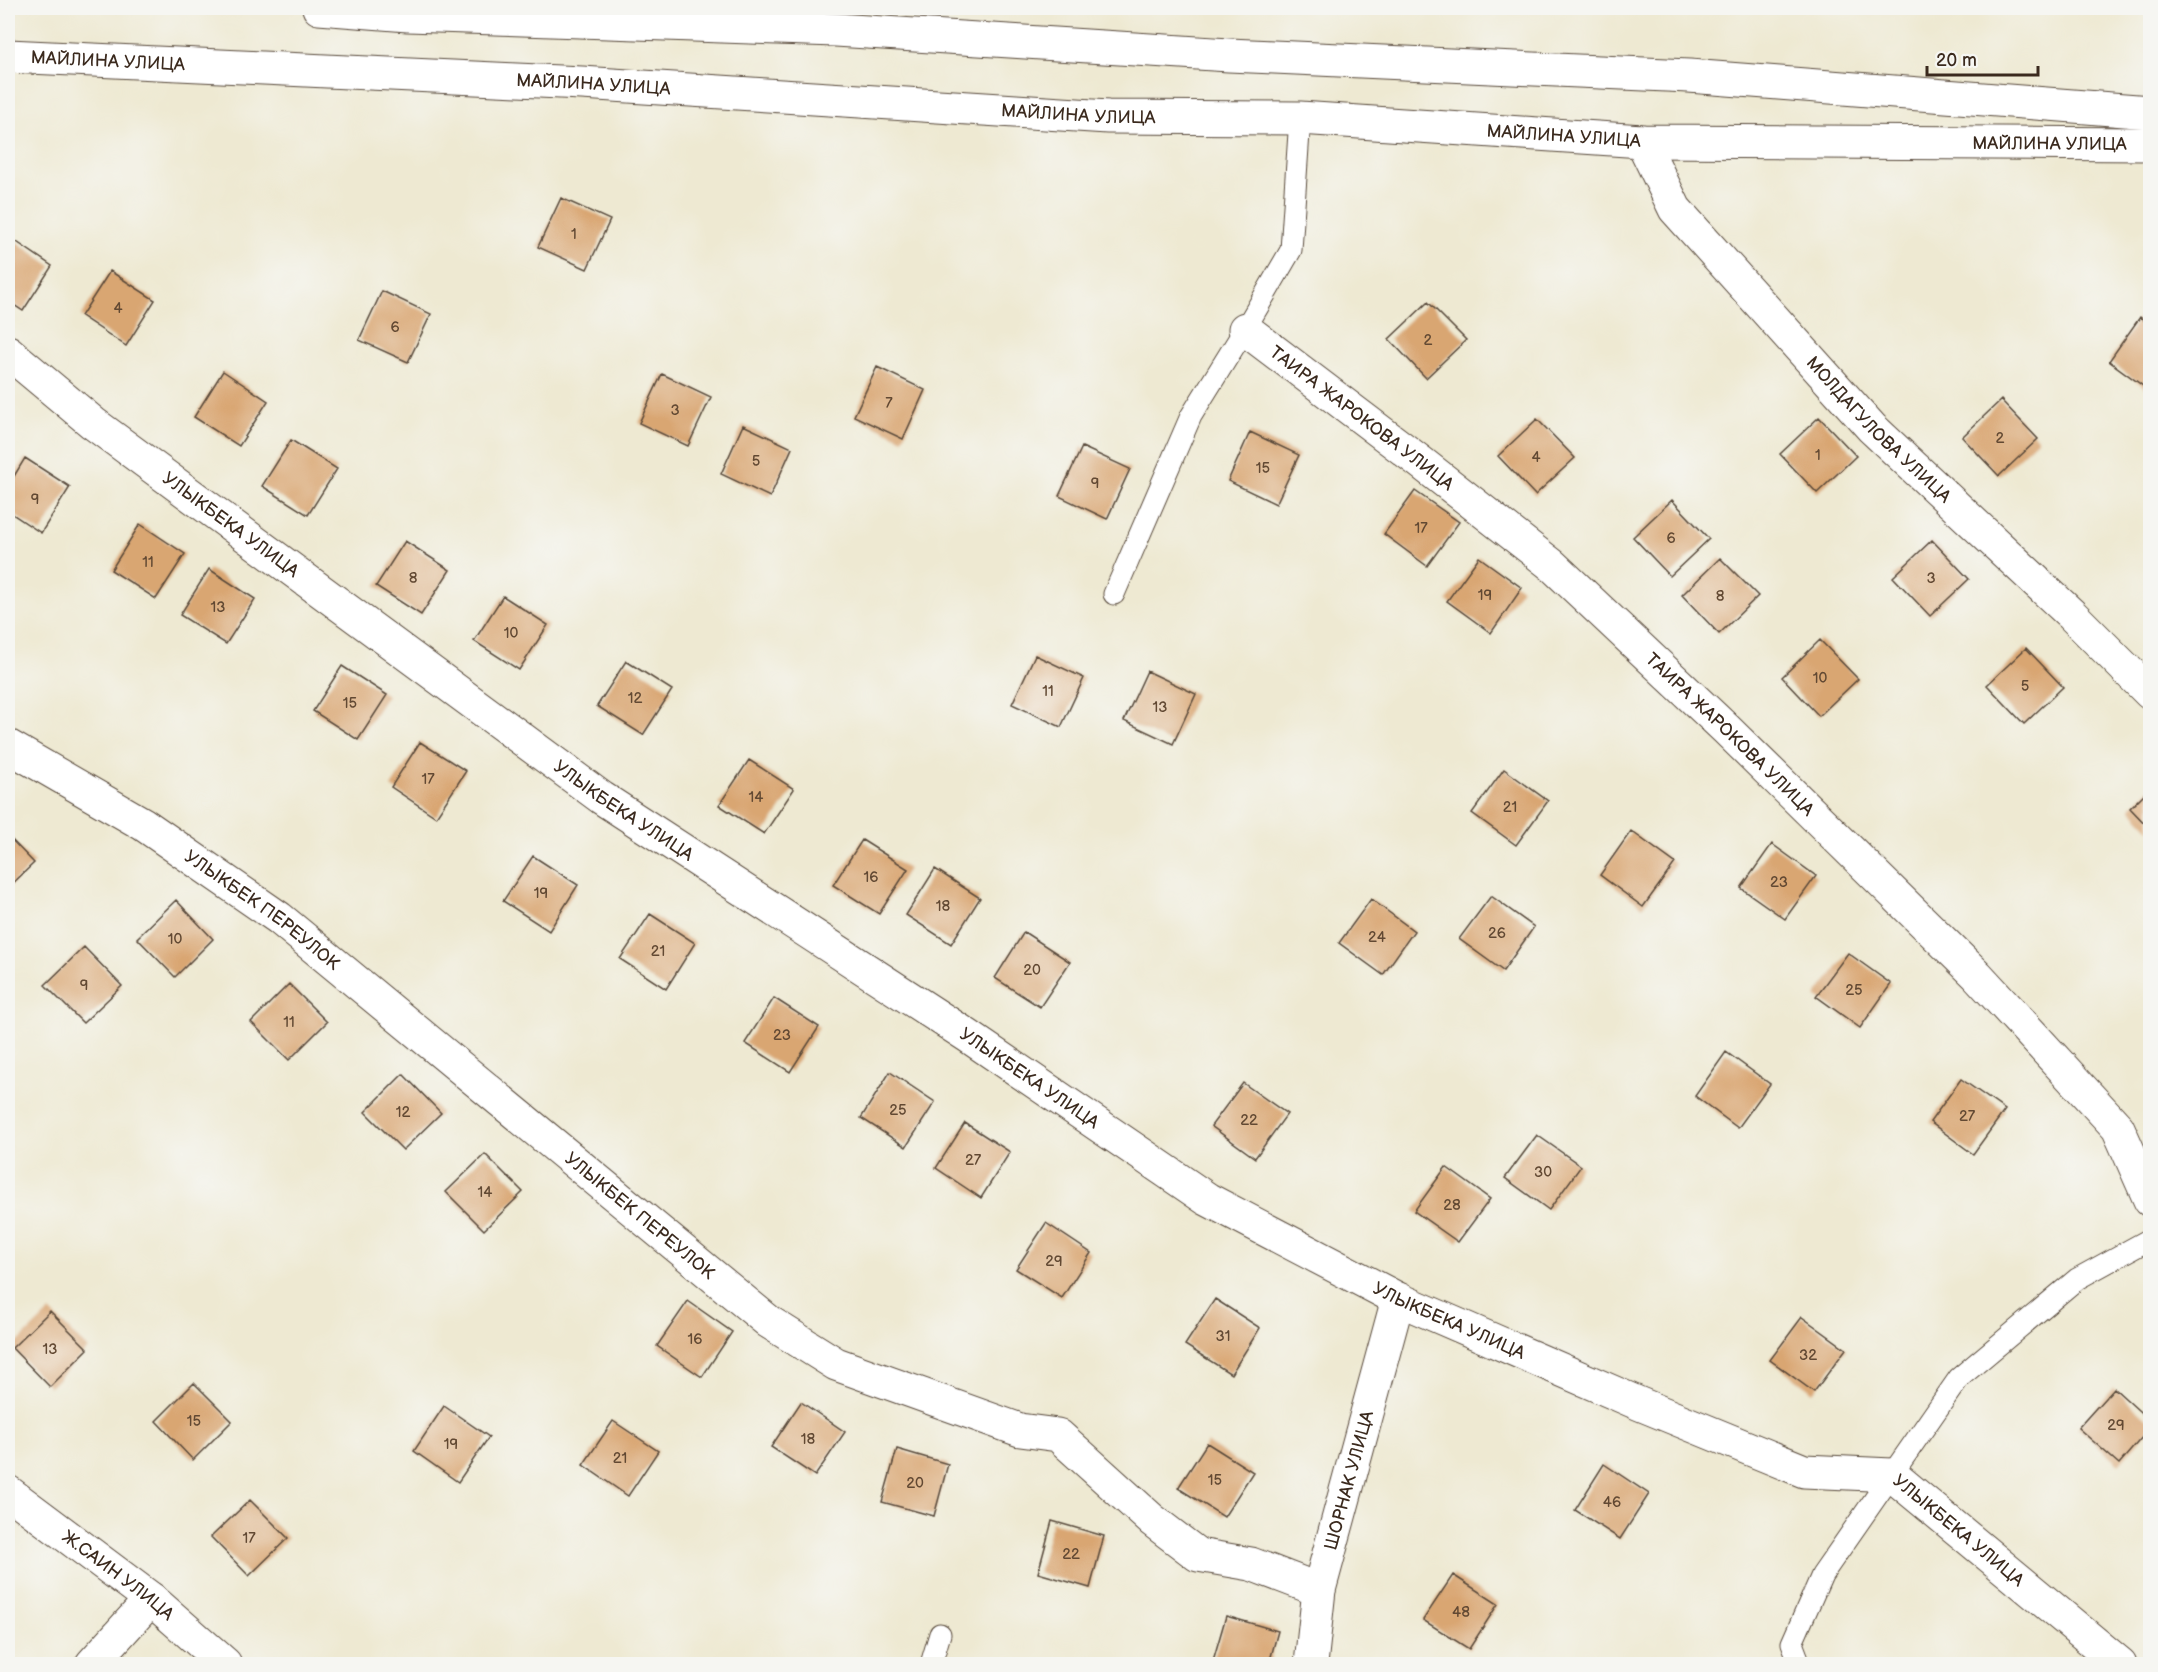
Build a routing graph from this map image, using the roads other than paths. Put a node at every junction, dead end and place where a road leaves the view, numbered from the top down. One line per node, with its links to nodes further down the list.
1 (319, 8): 3 (street, МАЙЛИНА УЛИЦА)
2 (8, 56): 4 (street, МАЙЛИНА УЛИЦА)
3 (2151, 112)
4 (1300, 118): 5 (street, МАЙЛИНА УЛИЦА); 7 (lane)
5 (1642, 141): 6 (street, МАЙЛИНА УЛИЦА); 10 (street, МОЛДАГУЛОВА УЛИЦА)
6 (2151, 144)
7 (1245, 329): 9 (lane); 12 (street, ТАИРА ЖАРОКОВА УЛИЦА)
8 (8, 352): 14 (street, УЛЫКБЕКА УЛИЦА)
9 (1114, 594)
10 (2151, 693)
11 (8, 746): 17 (street, УЛЫКБЕК ПЕРЕУЛОК)
12 (2151, 1200)
13 (2151, 1239): 15 (lane)
14 (1398, 1299): 15 (street, УЛЫКБЕКА УЛИЦА); 17 (street, ШОРНАК УЛИЦА)
15 (1892, 1475): 24 (lane); 25 (street, УЛЫКБЕКА УЛИЦА)
16 (8, 1493): 18 (street, Ж.САИН УЛИЦА)
17 (1319, 1590): 23 (street, ШОРНАК УЛИЦА)
18 (151, 1599): 20 (street); 21 (street, Ж.САИН УЛИЦА)
19 (940, 1634): 22 (lane)
20 (92, 1665)
21 (225, 1665)
22 (931, 1665)
23 (1311, 1665)
24 (1800, 1665)
25 (2120, 1665)

